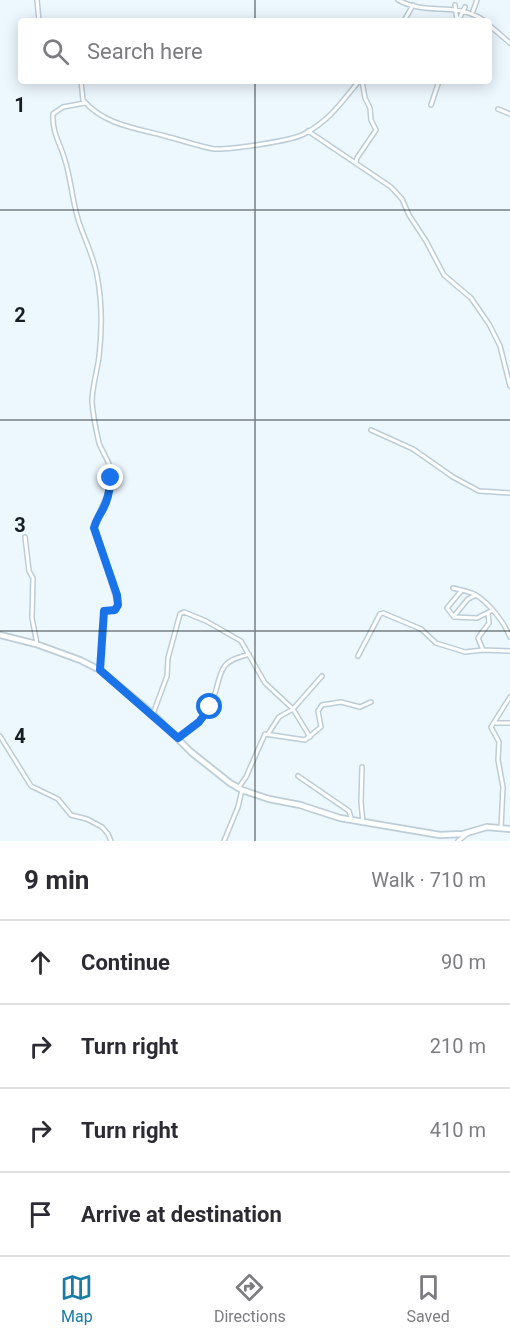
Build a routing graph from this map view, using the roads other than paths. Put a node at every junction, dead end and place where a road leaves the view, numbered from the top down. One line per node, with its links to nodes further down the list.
1 (37, 0): 9 (street)
2 (398, 0): 5 (street)
3 (452, 0): 6 (street)
4 (477, 0): 8 (street)
5 (413, 5): 6 (street); 10 (street)
6 (457, 5): 7 (street); 11 (street)
7 (465, 7): 8 (street); 12 (street)
8 (473, 11): 13 (street)
9 (39, 18)
10 (406, 18)
11 (458, 18)
12 (460, 18)
13 (481, 18)
14 (492, 28): 15 (street)
15 (510, 43)
16 (81, 84): 20 (street)
17 (358, 84): 24 (street)
18 (362, 84): 25 (street)
19 (438, 84): 21 (street)
20 (85, 103): 24 (street); 42 (street)
21 (431, 105)
22 (498, 108): 23 (street)
23 (510, 114)
24 (308, 131): 25 (street)
25 (356, 162): 26 (street)
26 (510, 386)
27 (371, 430): 28 (street)
28 (510, 494)
29 (25, 537): 37 (street)
30 (453, 588): 31 (street)
31 (462, 590): 32 (street); 34 (street)
32 (476, 594): 33 (street); 34 (street)
33 (490, 612): 34 (street); 36 (street); 38 (street)
34 (454, 616)
35 (0, 635): 37 (street)
36 (510, 637)
37 (37, 644): 42 (street)
38 (483, 650): 39 (street); 41 (street)
39 (510, 651)
40 (249, 654): 46 (street); 47 (street); 53 (street)
41 (358, 656)
42 (100, 670): 47 (street)
43 (322, 676): 46 (street)
44 (510, 697): 48 (street)
45 (370, 702): 52 (street)
46 (293, 709): 50 (street); 52 (street)
47 (153, 714): 53 (street)
48 (493, 723): 49 (street); 59 (street)
49 (510, 723)
50 (268, 734): 52 (street); 56 (street)
51 (0, 735): 62 (street)
52 (310, 737)
53 (178, 738): 56 (street)
54 (362, 767): 58 (street)
55 (298, 776): 57 (street)
56 (240, 789): 57 (street); 63 (street)
57 (352, 821): 58 (street)
58 (363, 822): 61 (street)
59 (501, 828): 60 (street); 61 (street)
60 (510, 829)
61 (468, 833): 64 (street)
62 (111, 841)
63 (224, 841)
64 (458, 841)

